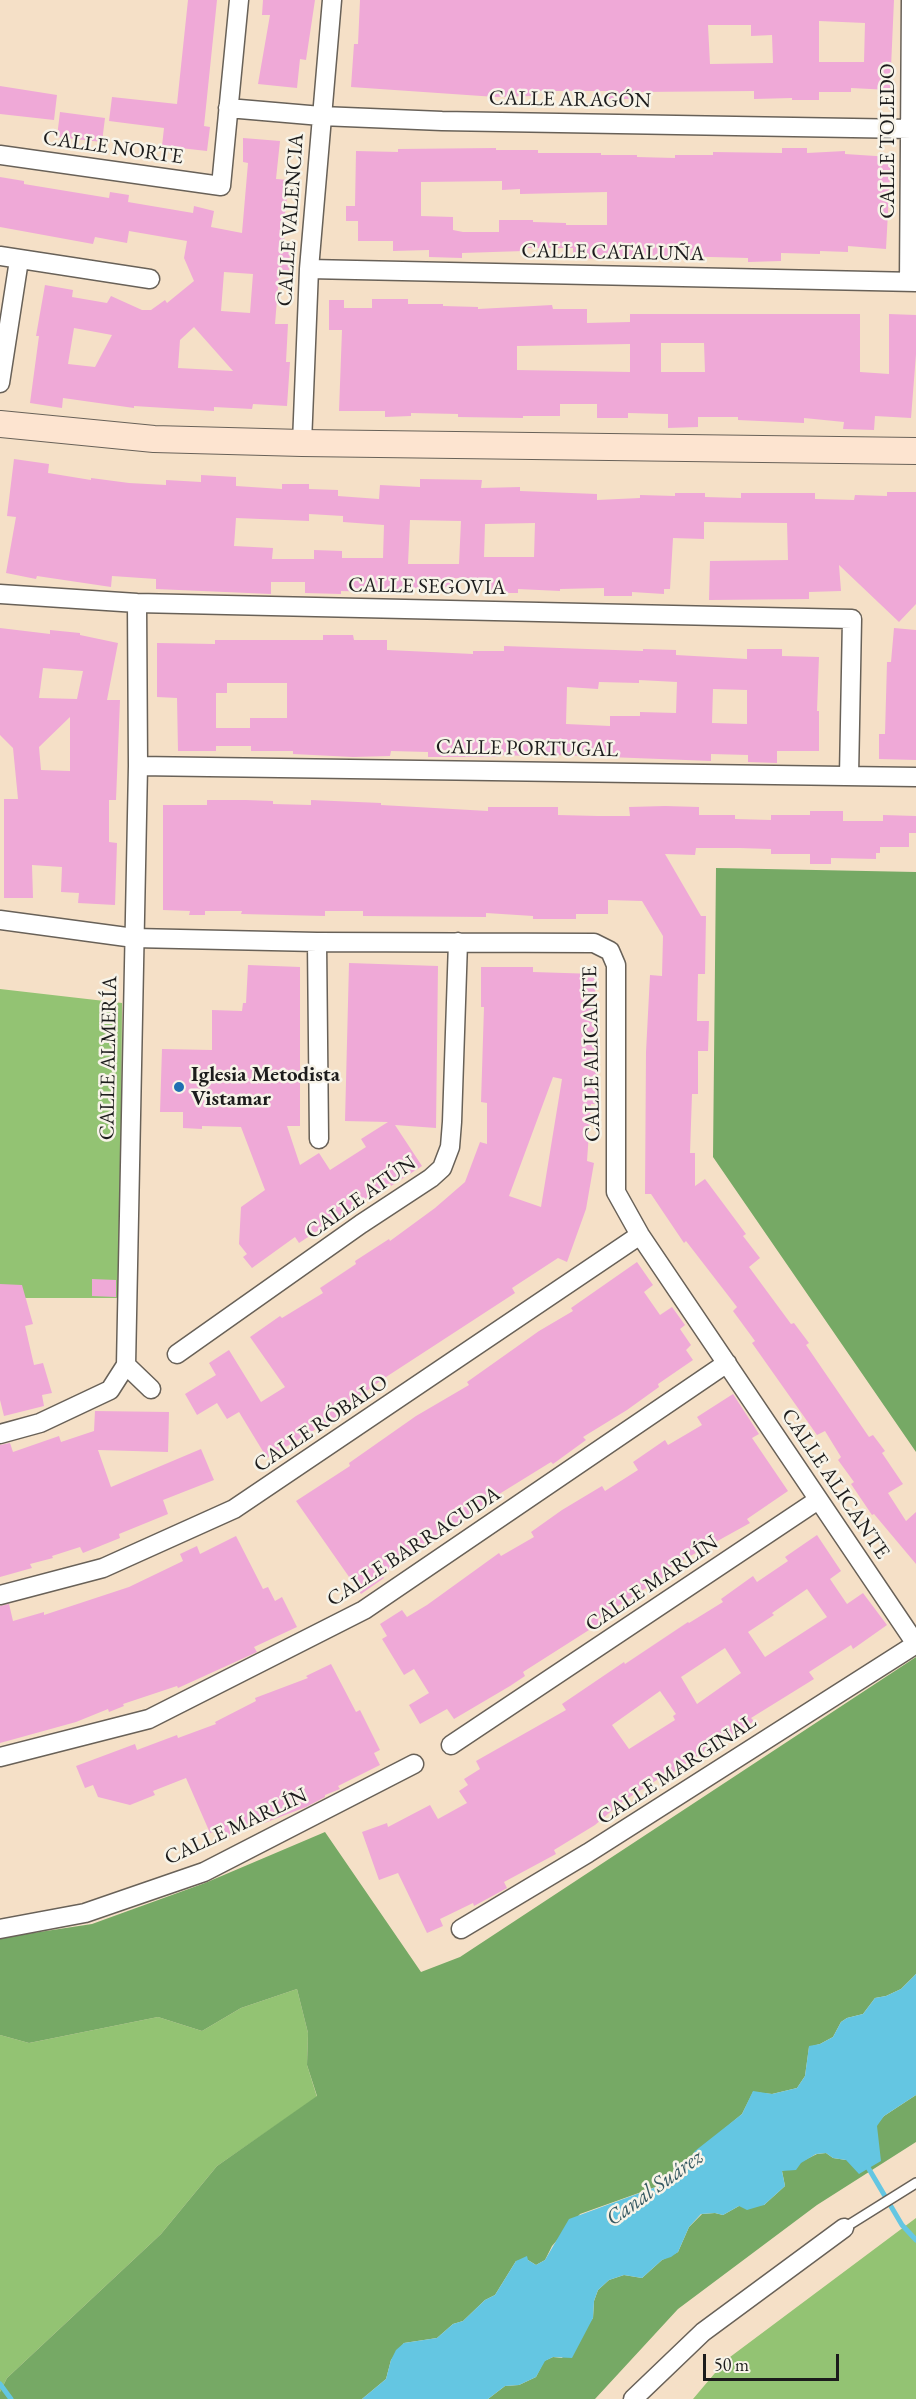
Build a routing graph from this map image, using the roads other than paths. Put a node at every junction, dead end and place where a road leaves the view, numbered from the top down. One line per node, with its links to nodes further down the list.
1 (239, 0): 4 (street)
2 (332, 0): 5 (street, CALLE VALENCIA)
3 (910, 0): 6 (street, CALLE TOLEDO)
4 (228, 108): 5 (street, CALLE ARAGÓN); 7 (street, CALLE NORTE)
5 (321, 116): 6 (street, CALLE ARAGÓN); 10 (street, CALLE VALENCIA)
6 (911, 129): 12 (street, CALLE TOLEDO)
7 (0, 155)
8 (0, 256): 9 (street)
9 (19, 260): 11 (street); 13 (street)
10 (309, 269): 12 (street, CALLE CATALUÑA); 15 (street, CALLE VALENCIA)
11 (150, 279)
12 (912, 282)
13 (0, 384)
14 (0, 424): 15 (street)
15 (302, 443): 16 (street)
16 (916, 451)
17 (0, 594): 18 (street, CALLE SEGOVIA)
18 (137, 603): 19 (street, CALLE ALMERÍA); 20 (street, CALLE SEGOVIA)
19 (138, 766): 20 (street, CALLE PORTUGAL); 23 (street, CALLE ALMERÍA)
20 (849, 776): 21 (street, CALLE PORTUGAL)
21 (916, 777)
22 (0, 920): 23 (street, CALLE ALICANTE)
23 (134, 938): 24 (street, CALLE ALICANTE); 30 (street, CALLE ALMERÍA)
24 (317, 942): 25 (street, CALLE ALICANTE); 26 (street)
25 (458, 942): 27 (street, CALLE ALICANTE); 28 (street, CALLE ATÚN)
26 (319, 1139)
27 (640, 1235): 29 (street, CALLE ALICANTE); 34 (street, CALLE RÓBALO)
28 (177, 1354)
29 (727, 1363): 33 (street, CALLE ALICANTE); 37 (street, CALLE BARRACUDA)
30 (126, 1365): 31 (street); 32 (street)
31 (152, 1389)
32 (0, 1434)
33 (818, 1500): 35 (street, CALLE ALICANTE); 36 (street, CALLE MARLÍN)
34 (0, 1595)
35 (916, 1644): 40 (street, CALLE MARGINAL)
36 (451, 1746)
37 (0, 1757)
38 (414, 1764): 39 (street, CALLE MARLÍN)
39 (0, 1929)
40 (461, 1929)
41 (916, 2183): 42 (lane)
42 (844, 2228): 43 (street)
43 (633, 2399)

